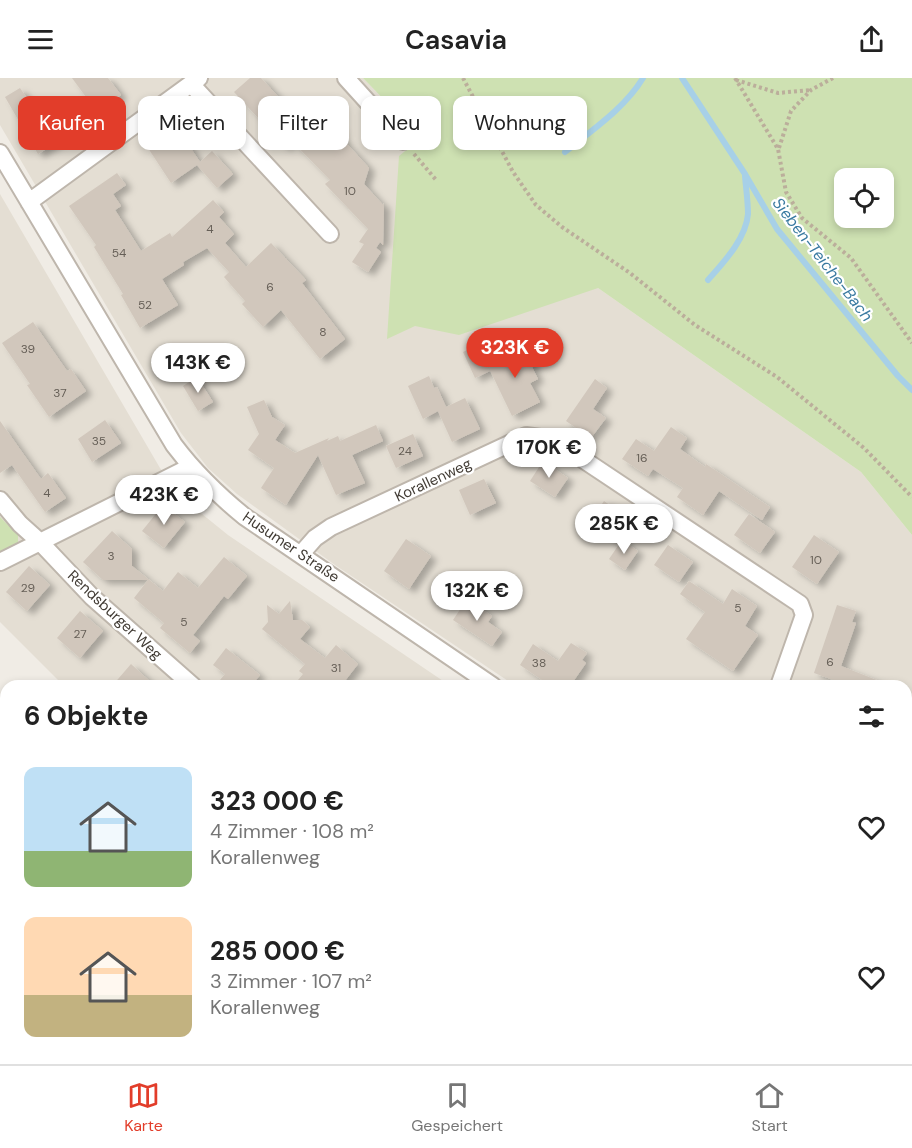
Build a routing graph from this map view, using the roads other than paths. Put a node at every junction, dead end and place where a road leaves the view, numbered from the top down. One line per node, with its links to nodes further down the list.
1 (346, 78): 3 (street)
2 (195, 81): 5 (street); 6 (street)
3 (362, 96)
4 (0, 153): 5 (street, Husumer Straße)
5 (29, 202): 7 (street, Husumer Straße)
6 (330, 234)
7 (190, 467): 9 (street); 10 (street, Husumer Straße)
8 (0, 500): 9 (street, Rendsburger Weg)
9 (40, 542): 11 (street); 12 (street, Rendsburger Weg)
10 (301, 554): 13 (street, Husumer Straße); 14 (street, Korallenweg)
11 (0, 562)
12 (186, 680)
13 (484, 680)
14 (781, 680)

